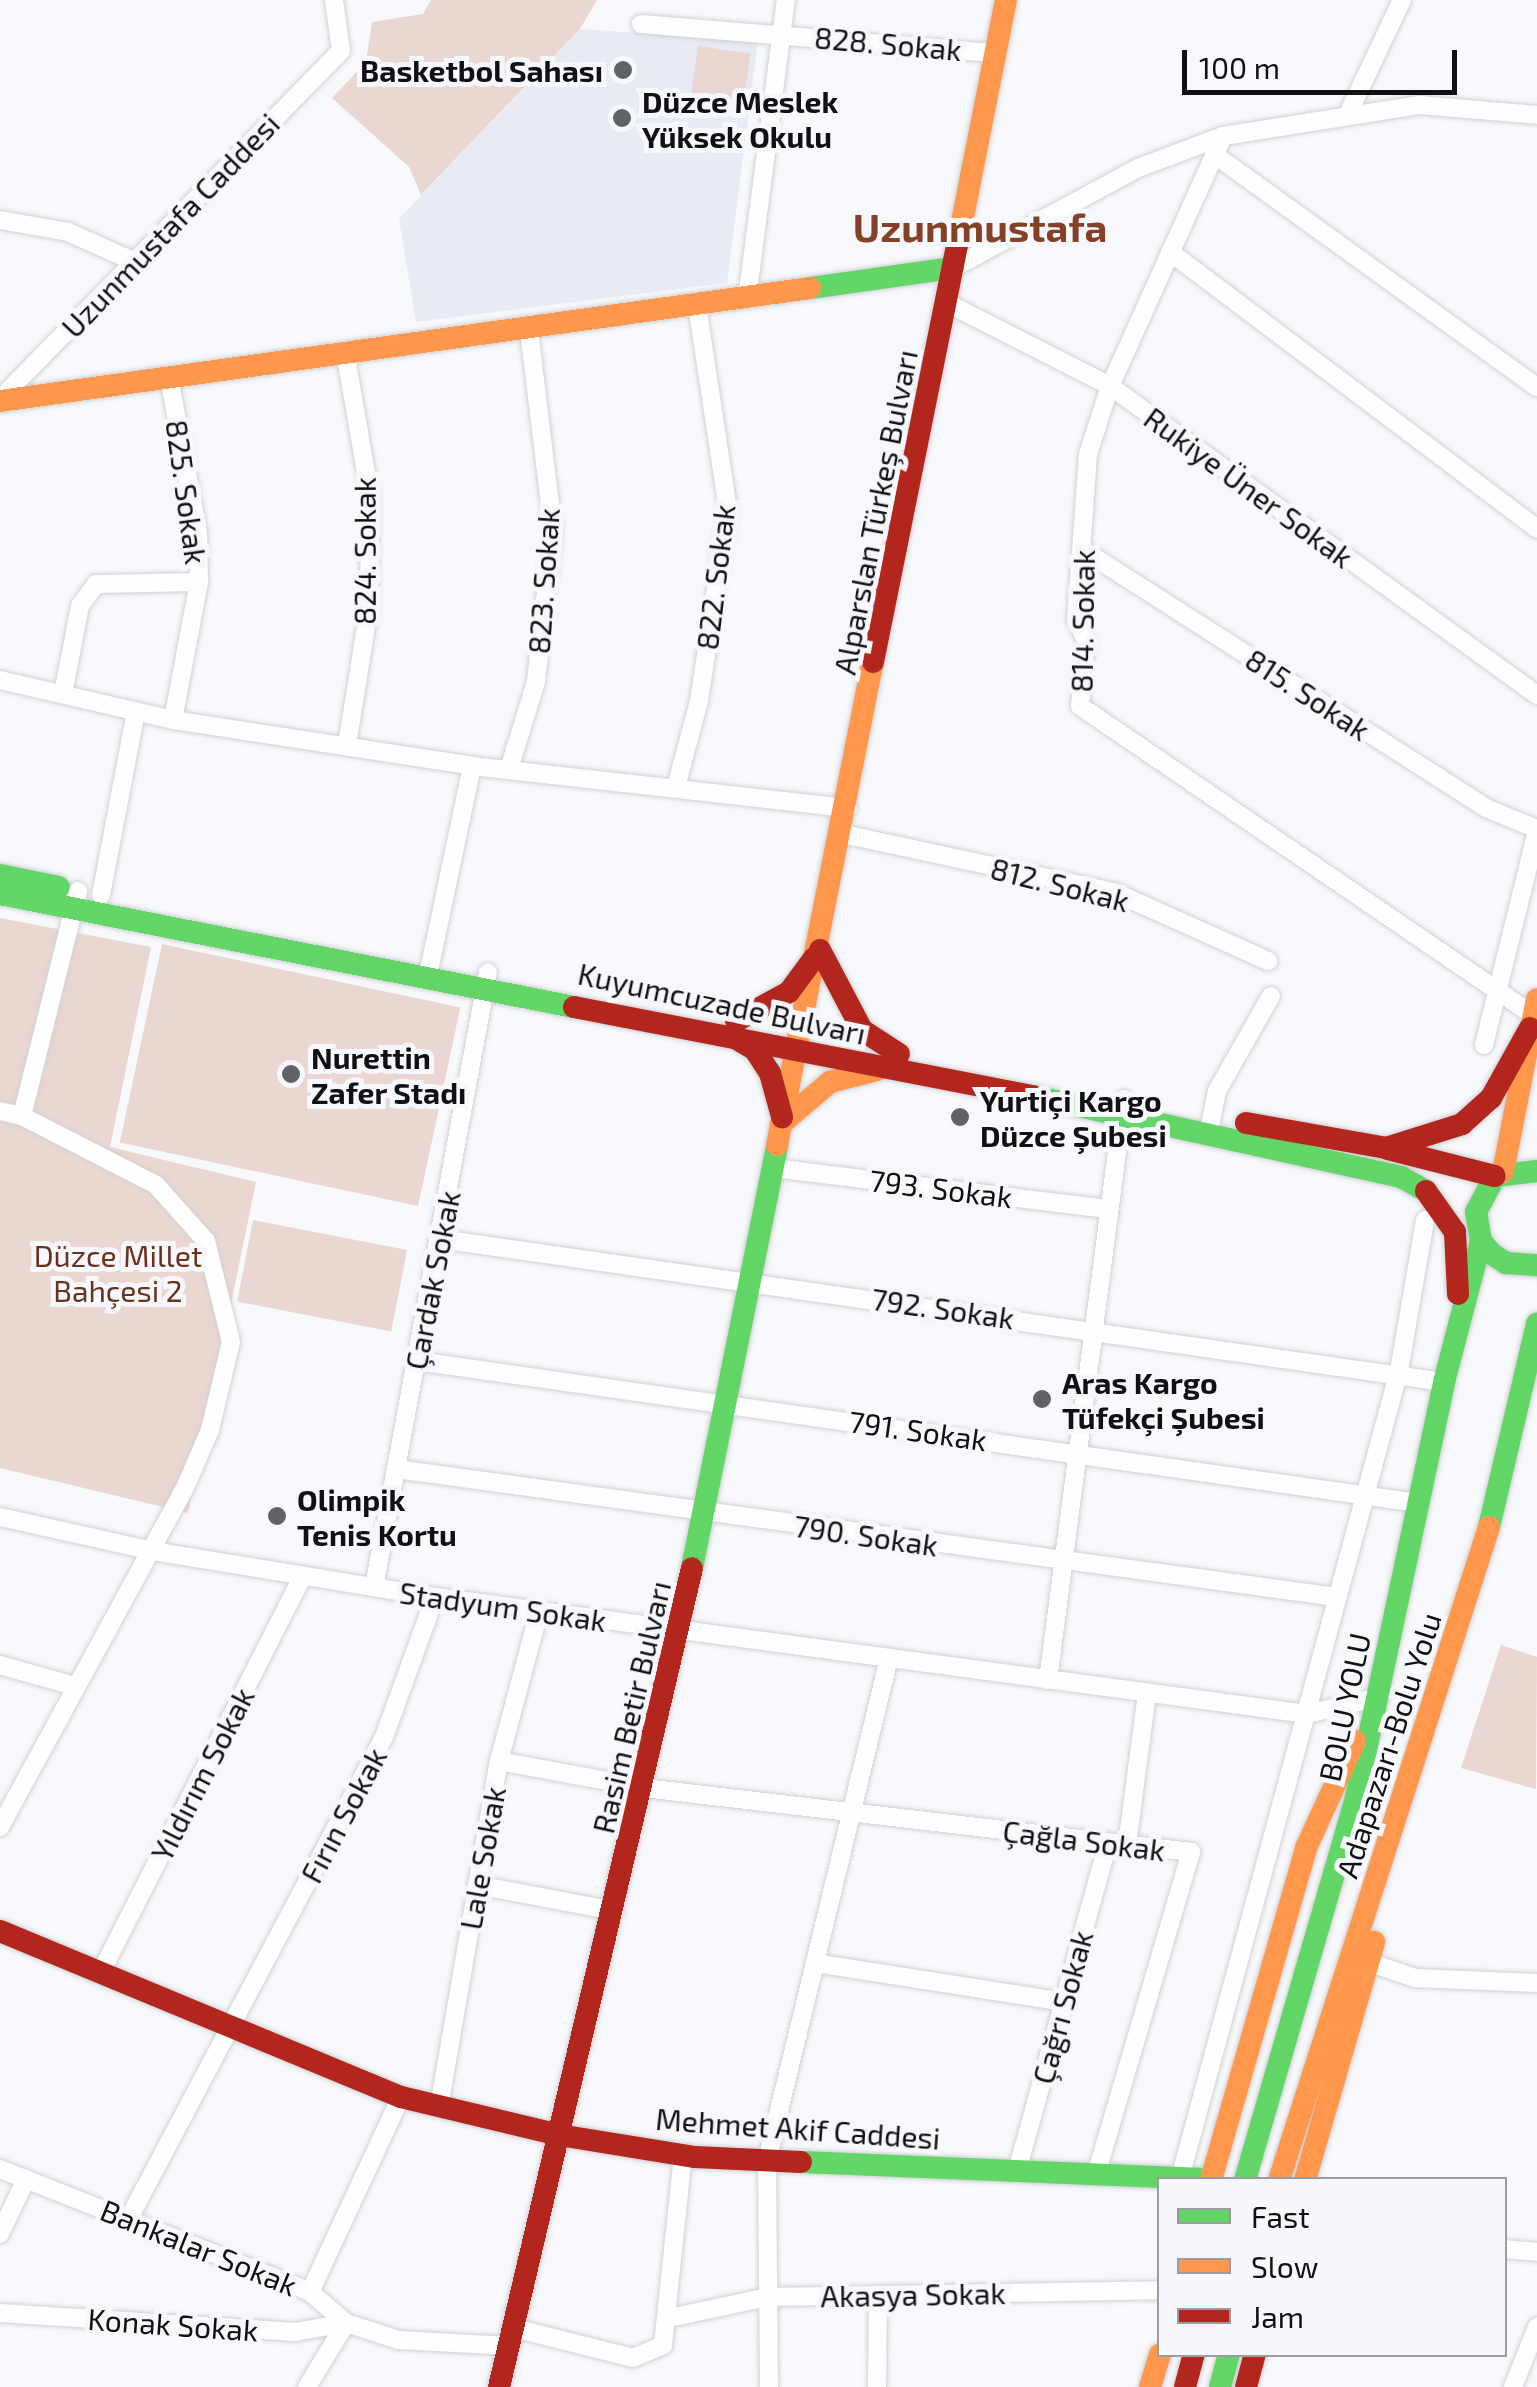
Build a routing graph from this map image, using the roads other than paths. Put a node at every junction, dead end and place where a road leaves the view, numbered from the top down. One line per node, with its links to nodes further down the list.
1 (334, 0): 14 (street, Uzunmustafa Caddesi)
2 (786, 0): 6 (street)
3 (1006, 0): 7 (main road, Alparslan Türkeş Bulvarı)
4 (1402, 0): 8 (street)
5 (641, 24): 6 (street, 828. Sokak)
6 (781, 34): 7 (street, 828. Sokak); 16 (street)
7 (996, 53): 15 (main road, Alparslan Türkeş Bulvarı)
8 (1349, 112): 9 (street); 10 (street)
9 (1537, 114)
10 (1223, 136): 11 (street, 814. Sokak); 15 (street)
11 (1216, 156): 13 (street, 814. Sokak); 23 (street)
12 (0, 220): 14 (street)
13 (1170, 252): 22 (street, 814. Sokak); 25 (street)
14 (136, 262): 24 (street, Uzunmustafa Caddesi)
15 (953, 268): 16 (main road); 17 (main road, Alparslan Türkeş Bulvarı)
16 (747, 299): 18 (main road)
17 (947, 303): 22 (street, Rukiye Üner Sokak); 37 (main road, Alparslan Türkeş Bulvarı)
18 (697, 306): 19 (main road); 36 (street, 822. Sokak)
19 (529, 330): 20 (main road); 35 (street, 823. Sokak)
20 (346, 357): 21 (main road); 33 (street, 824. Sokak)
21 (170, 382): 24 (main road); 27 (street, 825. Sokak)
22 (1110, 386): 26 (street, 814. Sokak); 30 (street, Rukiye Üner Sokak)
23 (1537, 387)
24 (0, 400)
25 (1537, 529)
26 (1082, 550): 38 (street, 815. Sokak); 47 (street, 814. Sokak)
27 (199, 582): 29 (street); 32 (street, 825. Sokak)
28 (0, 680): 29 (street)
29 (63, 694): 31 (street)
30 (1537, 696)
31 (136, 712): 32 (street); 42 (street)
32 (173, 720): 33 (street)
33 (347, 745): 34 (street)
34 (472, 766): 35 (street); 45 (street)
35 (508, 769): 36 (street)
36 (676, 788): 37 (street)
37 (848, 808): 39 (main road, Alparslan Türkeş Bulvarı)
38 (1537, 830): 47 (street)
39 (843, 834): 43 (main road, Alparslan Türkeş Bulvarı); 44 (street, 812. Sokak)
40 (0, 875): 42 (main road, Kuyumcuzade Bulvarı)
41 (0, 894): 42 (main road, Kuyumcuzade Bulvarı)
42 (84, 897): 45 (main road, Kuyumcuzade Bulvarı); 56 (street)
43 (820, 950): 50 (main road); 51 (main road, Alparslan Türkeş Bulvarı); 53 (main road)
44 (1268, 960)
45 (430, 968): 46 (main road, Kuyumcuzade Bulvarı)
46 (487, 979): 50 (main road, Kuyumcuzade Bulvarı); 67 (street, Çardak Sokak)
47 (1497, 991): 49 (street, 814. Sokak); 52 (street)
48 (1271, 996): 58 (street)
49 (1533, 1014): 59 (main road); 62 (main road)
50 (732, 1028): 51 (main road, Kuyumcuzade Bulvarı); 57 (main road)
51 (802, 1042): 53 (main road, Kuyumcuzade Bulvarı); 57 (main road, Rasim Betir Bulvarı)
52 (1484, 1044)
53 (893, 1061): 54 (main road, Kuyumcuzade Bulvarı); 57 (main road)
54 (1123, 1106): 58 (main road, Kuyumcuzade Bulvarı); 64 (street)
55 (0, 1110): 56 (street)
56 (22, 1116): 84 (street)
57 (784, 1122): 60 (main road, Rasim Betir Bulvarı)
58 (1211, 1124): 59 (main road, Kuyumcuzade Bulvarı); 63 (main road, Kuyumcuzade Bulvarı)
59 (1386, 1148): 62 (main road, Kuyumcuzade Bulvarı)
60 (773, 1168): 64 (street, 793. Sokak); 70 (main road, Rasim Betir Bulvarı)
61 (1537, 1171): 62 (main road)
62 (1499, 1174): 65 (main road)
63 (1426, 1191): 65 (main road, Kuyumcuzade Bulvarı); 71 (main road)
64 (1110, 1208): 73 (street)
65 (1476, 1212): 68 (main road)
66 (1425, 1220): 75 (street)
67 (440, 1239): 70 (street, 792. Sokak); 74 (street, Çardak Sokak)
68 (1481, 1241): 69 (main road); 71 (main road, BOLU YOLU)
69 (1537, 1265)
70 (750, 1282): 73 (street, 792. Sokak); 77 (main road, Rasim Betir Bulvarı)
71 (1459, 1318): 76 (main road, BOLU YOLU)
72 (1537, 1324): 92 (main road, Adapazarı-Bolu Yolu)
73 (1095, 1329): 75 (street, 792. Sokak); 78 (street)
74 (417, 1361): 77 (street, 791. Sokak); 79 (street, Çardak Sokak)
75 (1399, 1371): 76 (street, 792. Sokak); 80 (street)
76 (1444, 1382): 81 (main road, BOLU YOLU)
77 (726, 1403): 78 (street, 791. Sokak); 82 (main road, Rasim Betir Bulvarı)
78 (1078, 1452): 80 (street, 791. Sokak); 85 (street)
79 (396, 1469): 82 (street, 790. Sokak); 87 (street, Çardak Sokak)
80 (1364, 1491): 81 (street, 791. Sokak); 89 (street)
81 (1418, 1503): 98 (main road, BOLU YOLU)
82 (703, 1514): 85 (street, 790. Sokak); 91 (main road, Rasim Betir Bulvarı)
83 (0, 1517): 84 (street, Stadyum Sokak)
84 (153, 1551): 86 (street, Stadyum Sokak); 96 (street)
85 (1065, 1561): 89 (street, 790. Sokak); 95 (street)
86 (303, 1575): 87 (street, Stadyum Sokak); 111 (street, Yıldırım Sokak)
87 (374, 1587): 88 (street, Stadyum Sokak)
88 (435, 1597): 90 (street, Stadyum Sokak); 114 (street, Fırın Sokak)
89 (1336, 1597): 99 (street)
90 (539, 1612): 91 (street, Stadyum Sokak); 100 (street, Lale Sokak)
91 (680, 1632): 93 (street, Stadyum Sokak); 101 (main road, Rasim Betir Bulvarı)
92 (1455, 1640): 109 (main road); 127 (main road, Adapazarı-Bolu Yolu)
93 (888, 1658): 95 (street, Stadyum Sokak); 102 (street)
94 (0, 1665): 96 (street)
95 (1048, 1680): 97 (street, Stadyum Sokak)
96 (74, 1686): 103 (street)
97 (1147, 1693): 99 (street, Stadyum Sokak); 105 (street)
98 (1375, 1698): 99 (street); 125 (main road); 126 (main road, BOLU YOLU)
99 (1307, 1714): 124 (street)
100 (499, 1761): 101 (street, Çağla Sokak); 106 (street, Lale Sokak)
101 (644, 1788): 102 (street, Çağla Sokak); 107 (main road, Rasim Betir Bulvarı)
102 (851, 1811): 104 (street, Çağla Sokak); 110 (street)
103 (0, 1827)
104 (1108, 1842): 105 (street, Çağla Sokak); 113 (street, Çağrı Sokak)
105 (1128, 1845): 122 (street, Çağla Sokak)
106 (477, 1885): 107 (street); 116 (street, Lale Sokak)
107 (616, 1911): 117 (main road, Rasim Betir Bulvarı)
108 (0, 1931): 111 (main road, Mehmet Akif Caddesi)
109 (1368, 1962): 112 (street); 128 (main road)
110 (815, 1963): 113 (street); 119 (street)
111 (101, 1972): 114 (main road, Mehmet Akif Caddesi)
112 (1537, 1983)
113 (1063, 2002): 121 (street, Çağrı Sokak)
114 (233, 2025): 115 (main road, Mehmet Akif Caddesi); 130 (street, Fırın Sokak)
115 (401, 2097): 116 (main road, Mehmet Akif Caddesi); 135 (street)
116 (439, 2107): 117 (main road, Mehmet Akif Caddesi)
117 (560, 2135): 118 (main road, Mehmet Akif Caddesi); 142 (main road, Rasim Betir Bulvarı)
118 (682, 2155): 119 (main road, Mehmet Akif Caddesi); 139 (street)
119 (767, 2160): 121 (main road, Mehmet Akif Caddesi); 137 (street)
120 (0, 2169): 129 (street, Bankalar Sokak)
121 (1017, 2171): 122 (main road, Mehmet Akif Caddesi)
122 (1096, 2174): 123 (main road, Mehmet Akif Caddesi)
123 (1159, 2177)
124 (1180, 2177)
125 (1212, 2177)
126 (1246, 2177)
127 (1280, 2177)
128 (1306, 2177)
129 (26, 2179): 130 (street, Bankalar Sokak); 131 (street)
130 (128, 2220): 135 (street, Bankalar Sokak)
131 (0, 2234)
132 (1507, 2249): 133 (street)
133 (1537, 2252)
134 (1157, 2290): 136 (street, Akasya Sokak)
135 (310, 2292): 140 (street, Bankalar Sokak)
136 (878, 2295): 137 (street, Akasya Sokak); 151 (street)
137 (768, 2297): 139 (street, Akasya Sokak); 150 (street)
138 (0, 2313): 140 (street, Konak Sokak)
139 (669, 2318): 142 (street, Bankalar Sokak)
140 (346, 2323): 142 (street, Bankalar Sokak); 148 (street)
141 (1537, 2327): 143 (street)
142 (512, 2337): 149 (main road, Rasim Betir Bulvarı)
143 (1531, 2356): 156 (street)
144 (1159, 2357): 152 (main road)
145 (1193, 2357): 153 (main road)
146 (1229, 2357): 154 (main road)
147 (1255, 2357): 155 (main road)
148 (307, 2387)
149 (500, 2387)
150 (769, 2387)
151 (877, 2387)
152 (1150, 2387)
153 (1185, 2387)
154 (1220, 2387)
155 (1246, 2387)
156 (1512, 2387)

